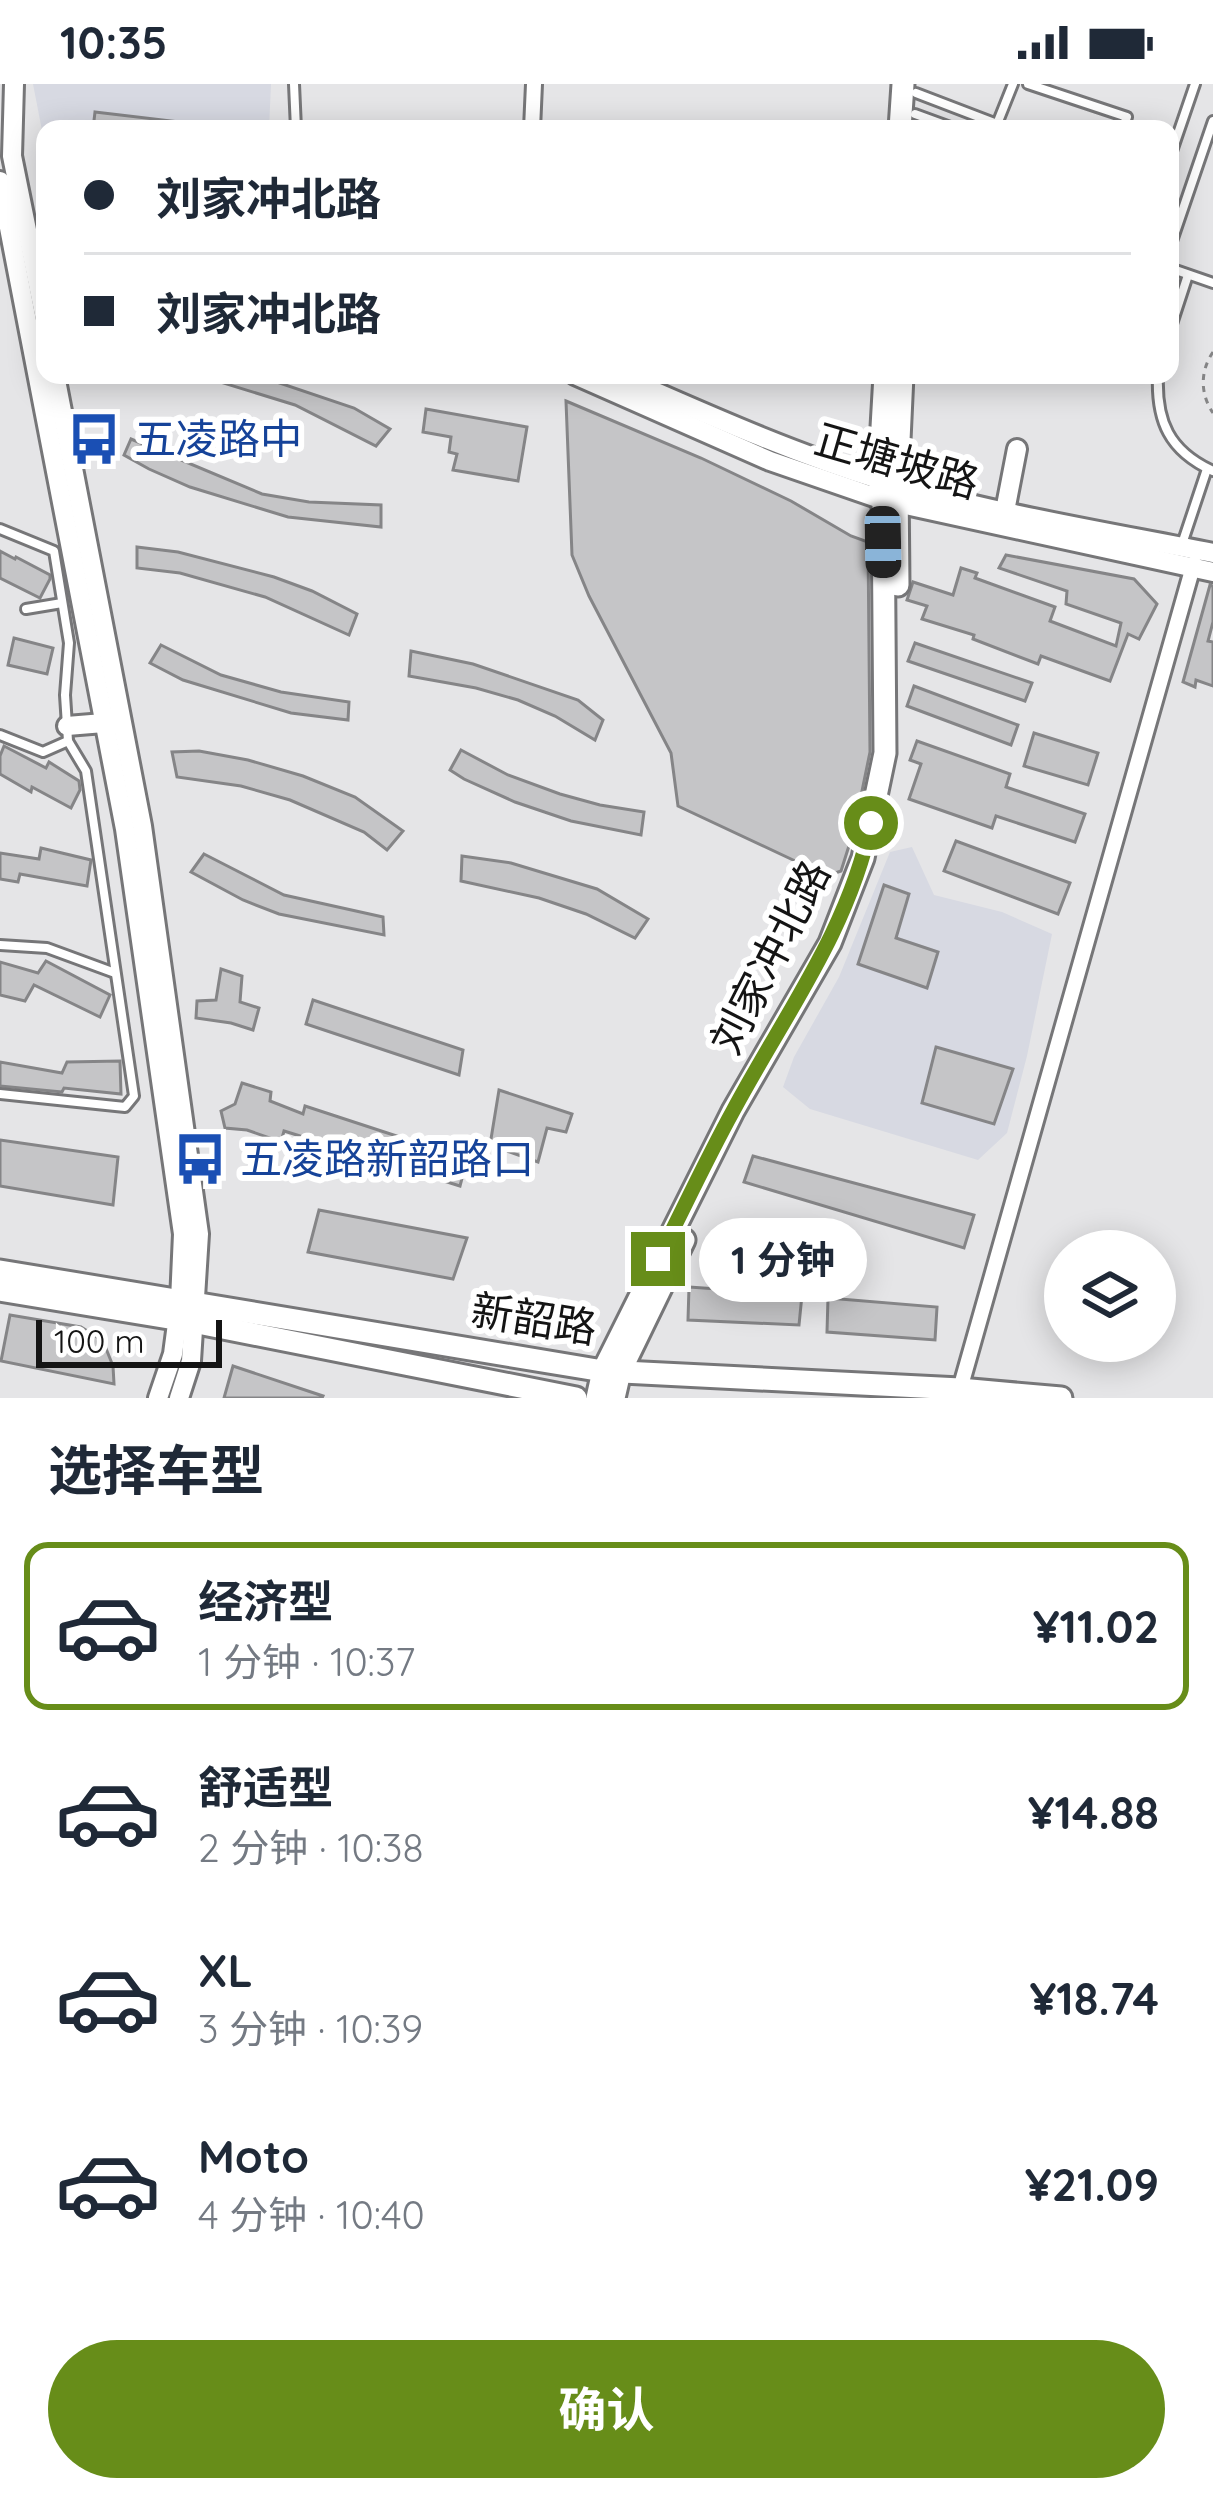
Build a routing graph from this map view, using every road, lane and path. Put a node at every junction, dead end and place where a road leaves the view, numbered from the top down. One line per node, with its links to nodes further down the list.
1 (14, 84): 22 (street)
2 (294, 84): 8 (lane)
3 (534, 84): 9 (street)
4 (1013, 84): 12 (lane)
5 (1028, 84): 13 (lane)
6 (1196, 84): 15 (lane)
7 (911, 105): 10 (lane); 11 (lane)
8 (296, 120)
9 (532, 120)
10 (939, 120)
11 (972, 120)
12 (998, 120)
13 (1125, 120)
14 (1213, 121): 17 (lane)
15 (1179, 132)
16 (0, 181): 22 (street)
17 (1179, 221)
18 (1179, 271): 19 (lane)
19 (1188, 274): 21 (lane); 24 (lane)
20 (0, 277): 22 (street)
21 (1213, 283)
22 (36, 289): 23 (street)
23 (0, 294)
24 (1179, 302)
25 (1213, 352): 33 (path)
26 (53, 384): 42 (street)
27 (57, 384): 42 (street)
28 (595, 384): 36 (street, 正塘坡路)
29 (638, 384): 36 (street, 正塘坡路)
30 (885, 384): 36 (main road, 刘家冲北路)
31 (901, 384): 36 (main road, 刘家冲北路)
32 (1157, 384): 35 (lane)
33 (1213, 413)
34 (1017, 448): 37 (street)
35 (1210, 470): 39 (lane)
36 (889, 492): 37 (street, 正塘坡路); 39 (street, 正塘坡路); 51 (main road, 刘家冲北路)
37 (1005, 511): 39 (street, 正塘坡路)
38 (0, 529): 40 (lane)
39 (1199, 558): 52 (street)
40 (62, 603): 41 (lane); 43 (lane)
41 (26, 609)
42 (113, 723): 43 (street); 50 (street)
43 (68, 733): 44 (lane); 46 (lane)
44 (0, 735)
45 (0, 945): 46 (lane)
46 (115, 974): 47 (lane)
47 (0, 1094)
48 (0, 1271): 50 (main road, 新韶路)
49 (0, 1290): 50 (main road, 新韶路)
50 (187, 1311): 51 (main road, 新韶路); 53 (street); 54 (street); 55 (main road, 新韶路)
51 (612, 1371): 52 (main road, 新韶路); 56 (main road, 刘家冲北路); 57 (main road, 刘家冲北路)
52 (960, 1389): 58 (main road, 新韶路)
53 (158, 1398)
54 (179, 1398)
55 (576, 1398)
56 (597, 1398)
57 (614, 1398)
58 (1061, 1398)

